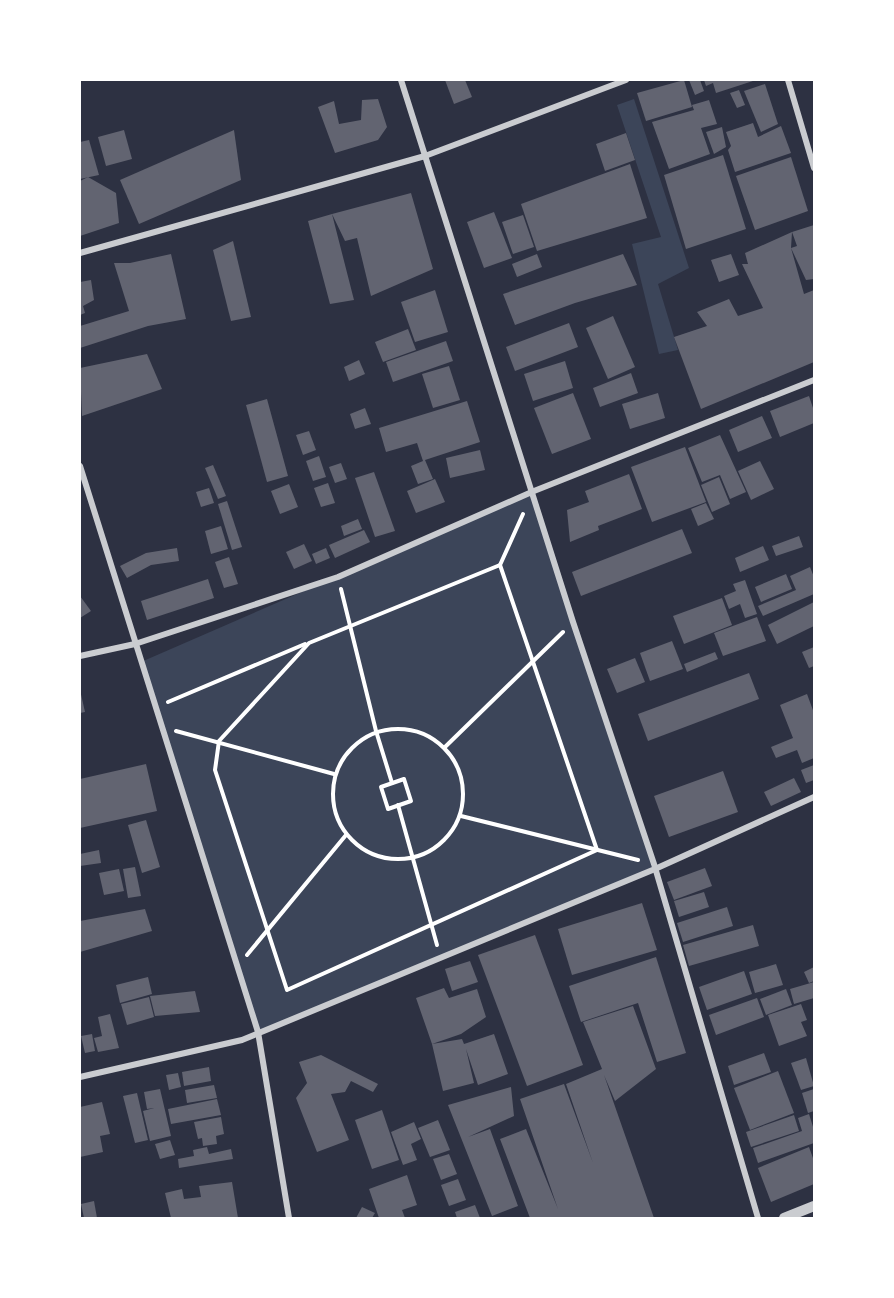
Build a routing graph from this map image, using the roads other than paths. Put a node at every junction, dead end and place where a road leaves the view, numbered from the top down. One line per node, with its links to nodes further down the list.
1 (401, 80): 4 (street)
2 (626, 80): 4 (street)
3 (788, 80): 5 (street)
4 (425, 156): 6 (street); 9 (street)
5 (814, 168)
6 (80, 253)
7 (814, 380): 9 (street)
8 (80, 466): 10 (street)
9 (534, 491): 10 (street); 13 (street)
10 (135, 644): 11 (street); 14 (street)
11 (80, 656)
12 (814, 797): 13 (street)
13 (655, 867): 14 (street); 18 (street)
14 (258, 1032): 15 (street); 17 (street)
15 (80, 1077)
16 (814, 1206): 19 (street)
17 (289, 1218)
18 (758, 1218)
19 (784, 1218)

